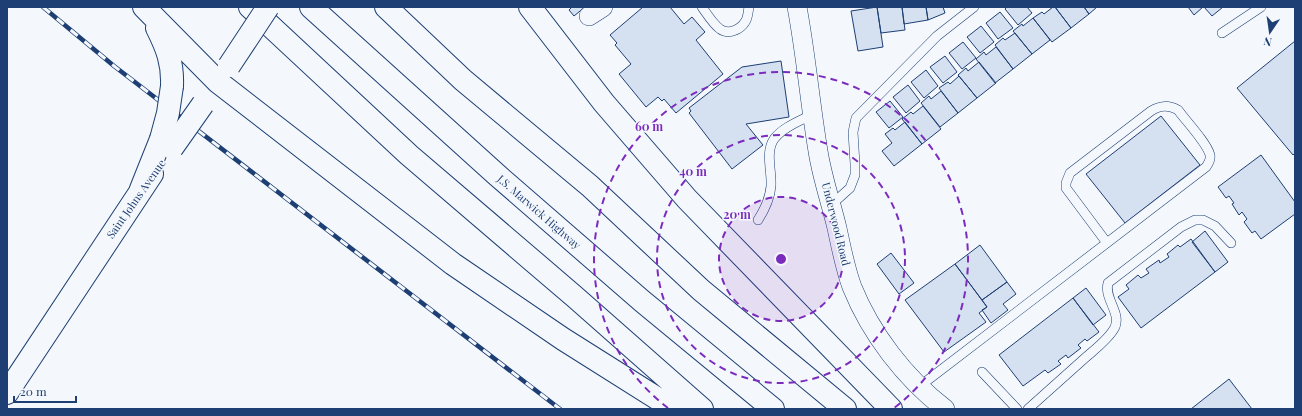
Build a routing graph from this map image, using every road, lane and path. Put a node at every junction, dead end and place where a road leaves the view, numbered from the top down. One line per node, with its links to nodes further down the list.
1 (250, 7): 24 (highway)
2 (268, 7): 13 (highway, Saint Johns Avenue, bridge)
3 (311, 7): 25 (highway, J.S. Marwick Highway)
4 (386, 7): 26 (highway)
5 (530, 7): 27 (highway)
6 (702, 7): 7 (lane)
7 (749, 7)
8 (797, 7): 14 (street, Underwood Road)
9 (974, 7): 16 (lane)
10 (1260, 7): 12 (lane)
11 (148, 11): 13 (highway); 15 (highway, bridge)
12 (1222, 33)
13 (223, 74): 15 (highway, Saint Johns Avenue, bridge); 23 (highway)
14 (813, 114): 16 (street, Underwood Road); 17 (lane)
15 (167, 143): 22 (highway, Saint Johns Avenue)
16 (831, 205): 21 (street, Underwood Road)
17 (758, 220)
18 (1107, 243): 18 (lane); 21 (lane)
19 (1231, 243): 30 (lane)
20 (982, 372): 29 (lane)
21 (920, 386): 28 (street, Underwood Road)
22 (7, 394)
23 (674, 409)
24 (702, 409)
25 (773, 409)
26 (846, 409)
27 (891, 409)
28 (945, 409)
29 (1017, 409)
30 (1028, 409)

